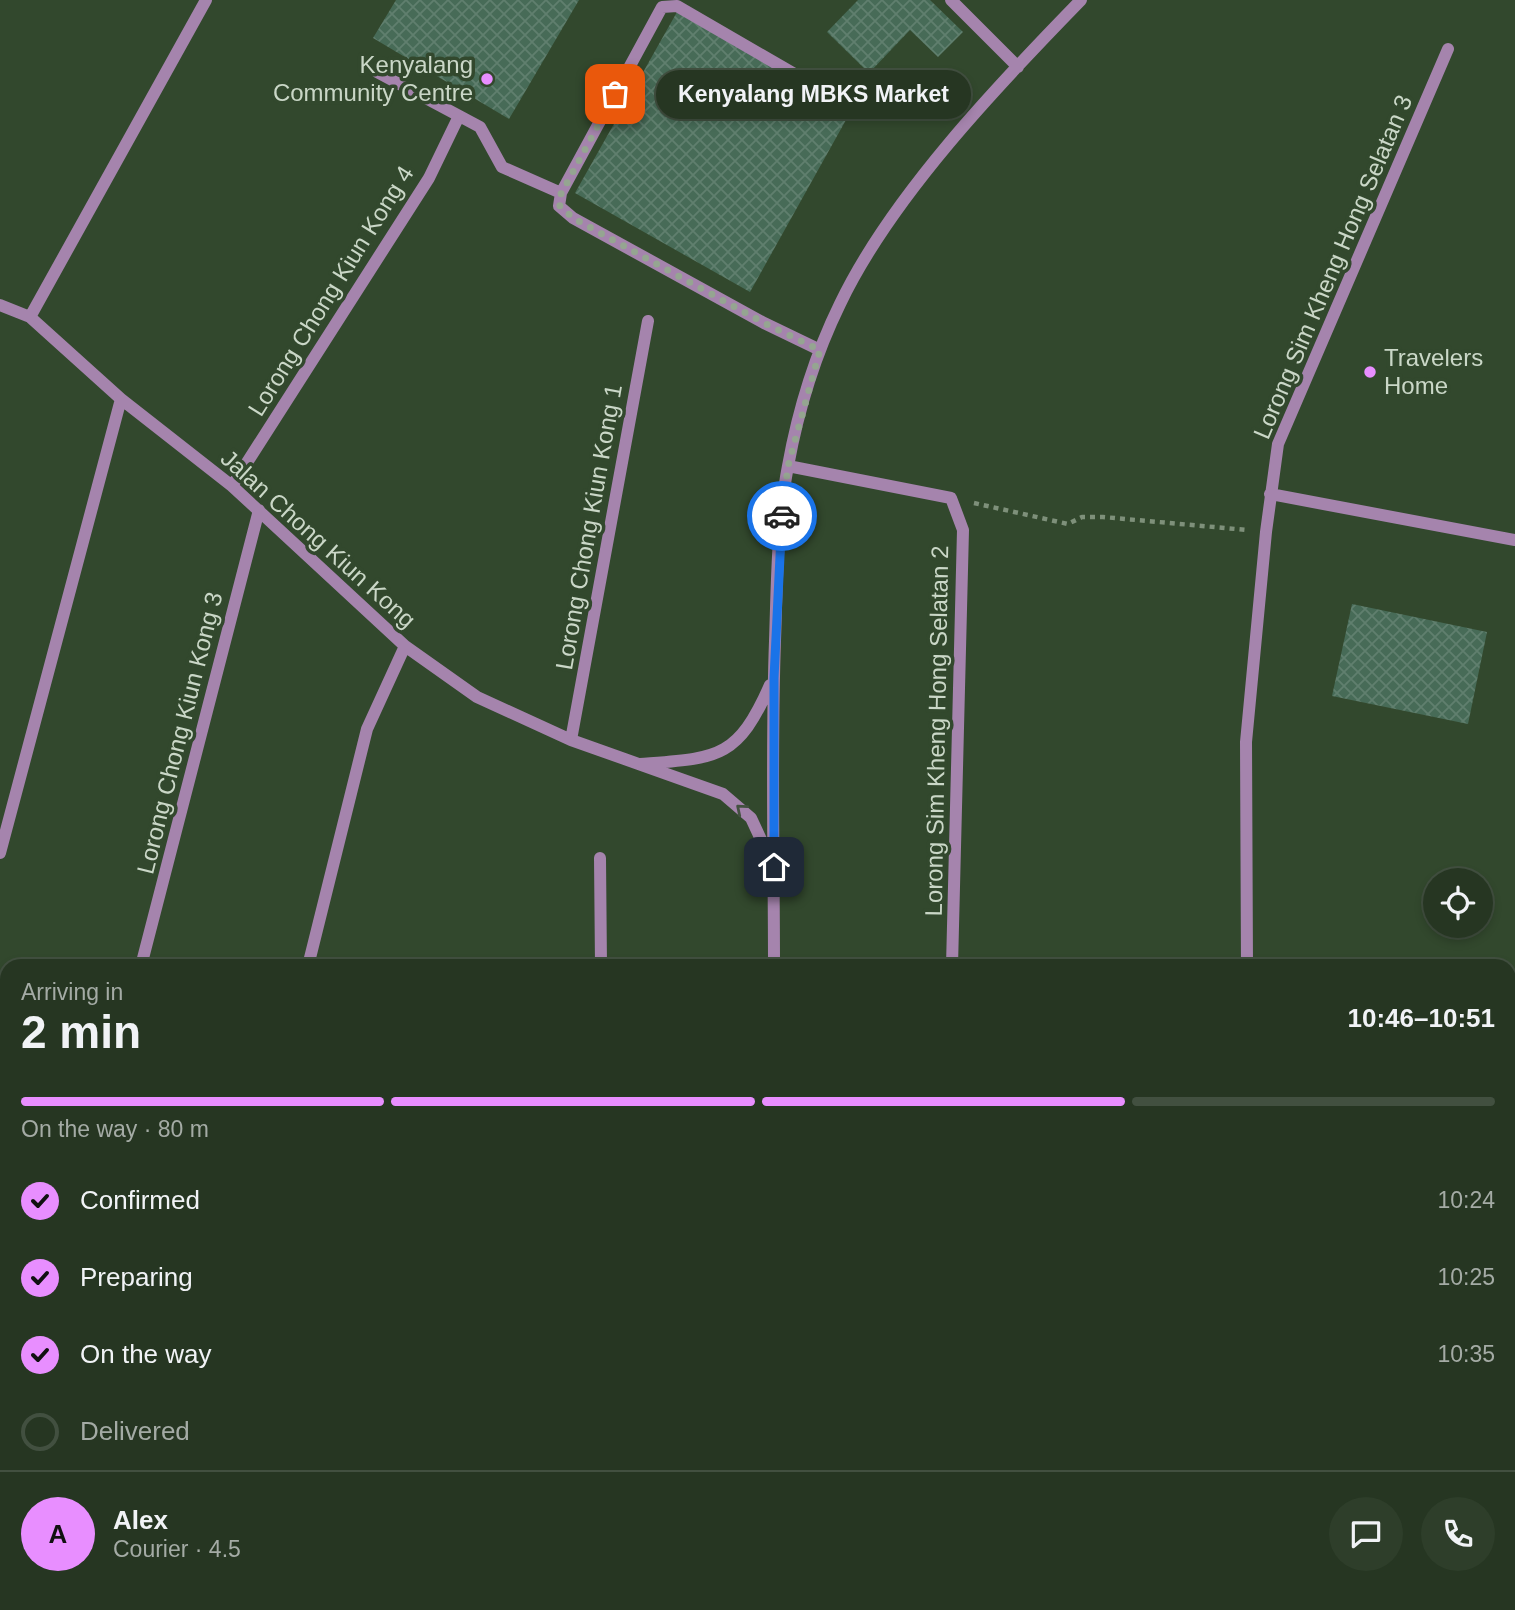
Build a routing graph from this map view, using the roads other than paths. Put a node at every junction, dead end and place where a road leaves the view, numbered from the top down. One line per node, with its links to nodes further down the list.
1 (206, 0): 11 (street)
2 (951, 0): 5 (street)
3 (1076, 2): 5 (street)
4 (1448, 49): 17 (street, Lorong Sim Kheng Hong Selatan 3)
5 (1018, 68): 13 (street)
6 (377, 72): 8 (street)
7 (848, 105): 9 (street)
8 (459, 116): 9 (street); 16 (street, Lorong Chong Kiun Kong 4)
9 (561, 194): 13 (street)
10 (0, 304): 11 (street, Jalan Chong Kiun Kong)
11 (30, 317): 14 (street, Jalan Chong Kiun Kong)
12 (648, 321): 22 (street, Lorong Chong Kiun Kong 1)
13 (820, 350): 15 (street)
14 (121, 398): 16 (street, Jalan Chong Kiun Kong); 24 (street)
15 (788, 466): 21 (street); 31 (street, Lorong Sim Kheng Hong Selatan 2)
16 (232, 486): 18 (street, Jalan Chong Kiun Kong)
17 (1270, 494): 19 (street); 32 (street, Lorong Sim Kheng Hong Selatan 3)
18 (259, 510): 20 (street, Jalan Chong Kiun Kong); 27 (street, Lorong Chong Kiun Kong 3)
19 (1515, 540)
20 (405, 646): 22 (street, Jalan Chong Kiun Kong); 28 (street)
21 (774, 678): 23 (street, Jalan Chong Kiun Kong); 26 (street)
22 (572, 740): 23 (street, Jalan Chong Kiun Kong)
23 (633, 764): 26 (street, Jalan Chong Kiun Kong, one-way to 23)
24 (0, 853)
25 (600, 858): 29 (street)
26 (774, 867): 30 (street)
27 (143, 959)
28 (310, 959)
29 (601, 959)
30 (774, 959)
31 (952, 959)
32 (1247, 959)

